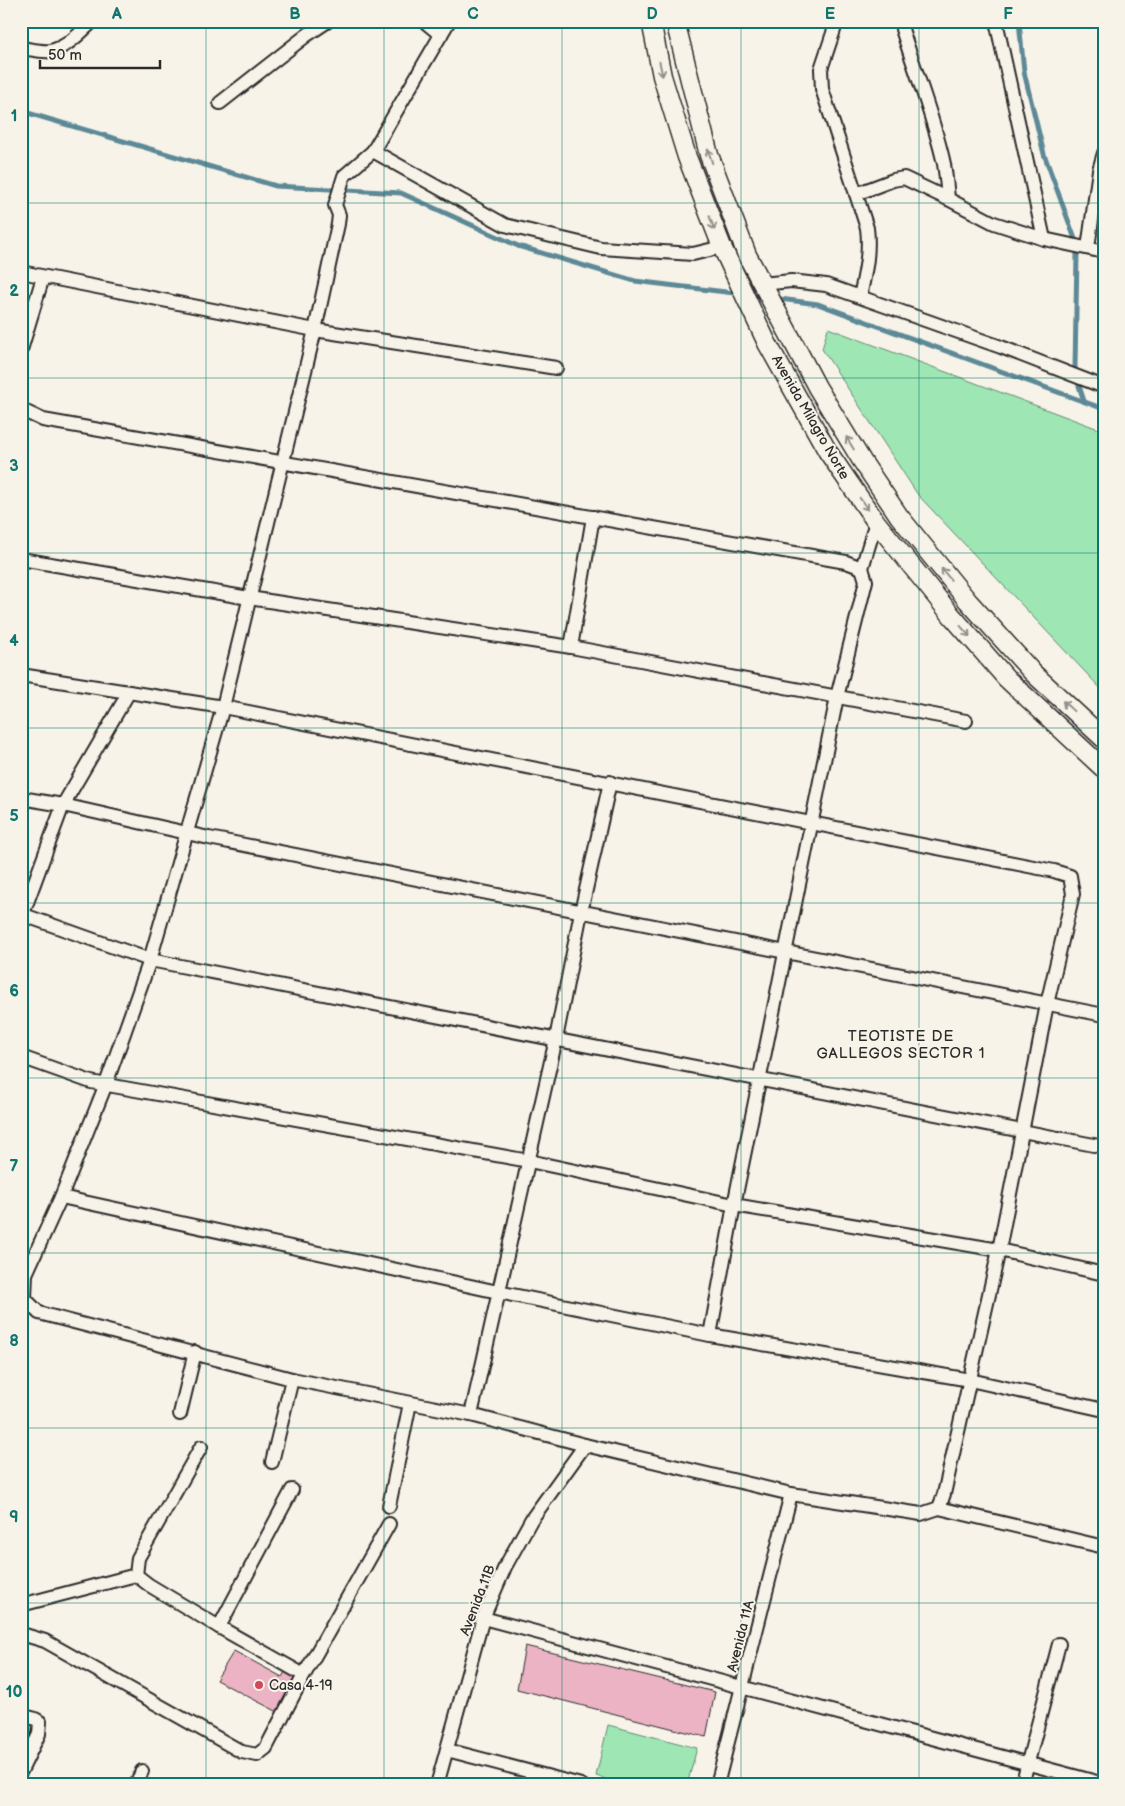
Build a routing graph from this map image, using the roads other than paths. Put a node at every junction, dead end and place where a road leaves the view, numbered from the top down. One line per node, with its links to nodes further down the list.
1 (93, 21): 11 (street)
2 (328, 21): 12 (street)
3 (424, 21): 10 (street)
4 (449, 21): 10 (street)
5 (651, 21): 18 (main road, Avenida Milagro Norte, one-way to 18)
6 (675, 21): 23 (main road, Avenida Milagro Norte, one-way to 6)
7 (838, 21): 15 (street)
8 (902, 21): 16 (street)
9 (996, 21): 17 (street)
10 (441, 36): 13 (street)
11 (21, 48)
12 (220, 103)
13 (373, 150): 18 (street); 25 (street)
14 (1104, 153): 19 (street)
15 (856, 194): 16 (street); 24 (street)
16 (948, 199): 17 (street)
17 (1044, 239): 19 (street)
18 (722, 247): 32 (main road, Avenida Milagro Norte, one-way to 32)
19 (1088, 248): 20 (street)
20 (1104, 252)
21 (21, 272): 22 (street)
22 (43, 277): 25 (street); 26 (street)
23 (762, 284): 24 (street); 42 (main road, Avenida Milagro Norte, one-way to 23)
24 (860, 297): 28 (street)
25 (315, 330): 27 (street); 30 (street)
26 (21, 350)
27 (556, 368)
28 (1104, 387)
29 (21, 407): 30 (street)
30 (283, 462): 31 (street); 35 (street)
31 (593, 517): 34 (street); 36 (street)
32 (876, 522): 34 (street); 43 (main road, Avenida Milagro Norte, one-way to 43)
33 (21, 559): 35 (street)
34 (862, 568): 39 (street)
35 (249, 598): 36 (street); 40 (street)
36 (572, 646): 39 (street)
37 (21, 675): 38 (street)
38 (129, 692): 40 (street); 46 (street)
39 (837, 697): 41 (street); 47 (street)
40 (223, 707): 44 (street); 48 (street)
41 (966, 721)
42 (1104, 739)
43 (1104, 769)
44 (610, 782): 47 (street); 49 (street)
45 (21, 798): 46 (street)
46 (63, 805): 48 (street); 50 (street)
47 (811, 823): 51 (street); 53 (street)
48 (187, 833): 49 (street); 52 (street)
49 (581, 912): 51 (street); 55 (street)
50 (22, 916): 52 (street)
51 (785, 952): 53 (street); 57 (street)
52 (150, 960): 55 (street); 58 (street)
53 (1046, 1004): 54 (street); 59 (street)
54 (1104, 1015)
55 (556, 1039): 57 (street); 61 (street)
56 (21, 1057): 58 (street)
57 (760, 1079): 59 (street); 63 (street)
58 (106, 1084): 61 (street); 62 (street)
59 (1022, 1132): 60 (street); 64 (street)
60 (1104, 1147)
61 (529, 1161): 63 (street); 66 (street)
62 (61, 1197): 66 (street); 68 (street)
63 (734, 1205): 64 (street); 67 (street)
64 (999, 1250): 65 (street); 70 (street)
65 (1104, 1274)
66 (498, 1292): 67 (street); 74 (street)
67 (710, 1336): 70 (street)
68 (195, 1352): 69 (street); 73 (street)
69 (292, 1379): 71 (street); 77 (street)
70 (970, 1380): 72 (street); 81 (street)
71 (410, 1403): 74 (street); 80 (street)
72 (1104, 1410)
73 (180, 1414)
74 (471, 1415): 75 (street)
75 (585, 1445): 79 (street); 86 (street, Avenida 11B)
76 (201, 1447): 84 (street)
77 (272, 1462)
78 (292, 1490): 87 (street)
79 (791, 1494): 81 (street); 91 (street, Avenida 11A)
80 (389, 1506)
81 (938, 1508): 83 (street)
82 (389, 1524): 90 (street)
83 (1104, 1547)
84 (136, 1575): 85 (street); 87 (street)
85 (21, 1605)
86 (483, 1618): 91 (street); 93 (street, Avenida 11B)
87 (219, 1628): 90 (street)
88 (22, 1631): 90 (street)
89 (1059, 1644): 94 (street)
90 (304, 1675)
91 (743, 1687): 94 (street); 101 (street, Avenida 11A)
92 (21, 1718): 95 (street)
93 (447, 1750): 99 (street, Avenida 11B); 100 (street)
94 (1028, 1763): 97 (street); 102 (street)
95 (21, 1771)
96 (142, 1771): 98 (street)
97 (1104, 1784)
98 (136, 1785)
99 (437, 1785)
100 (581, 1785)
101 (717, 1785)
102 (1022, 1785)

